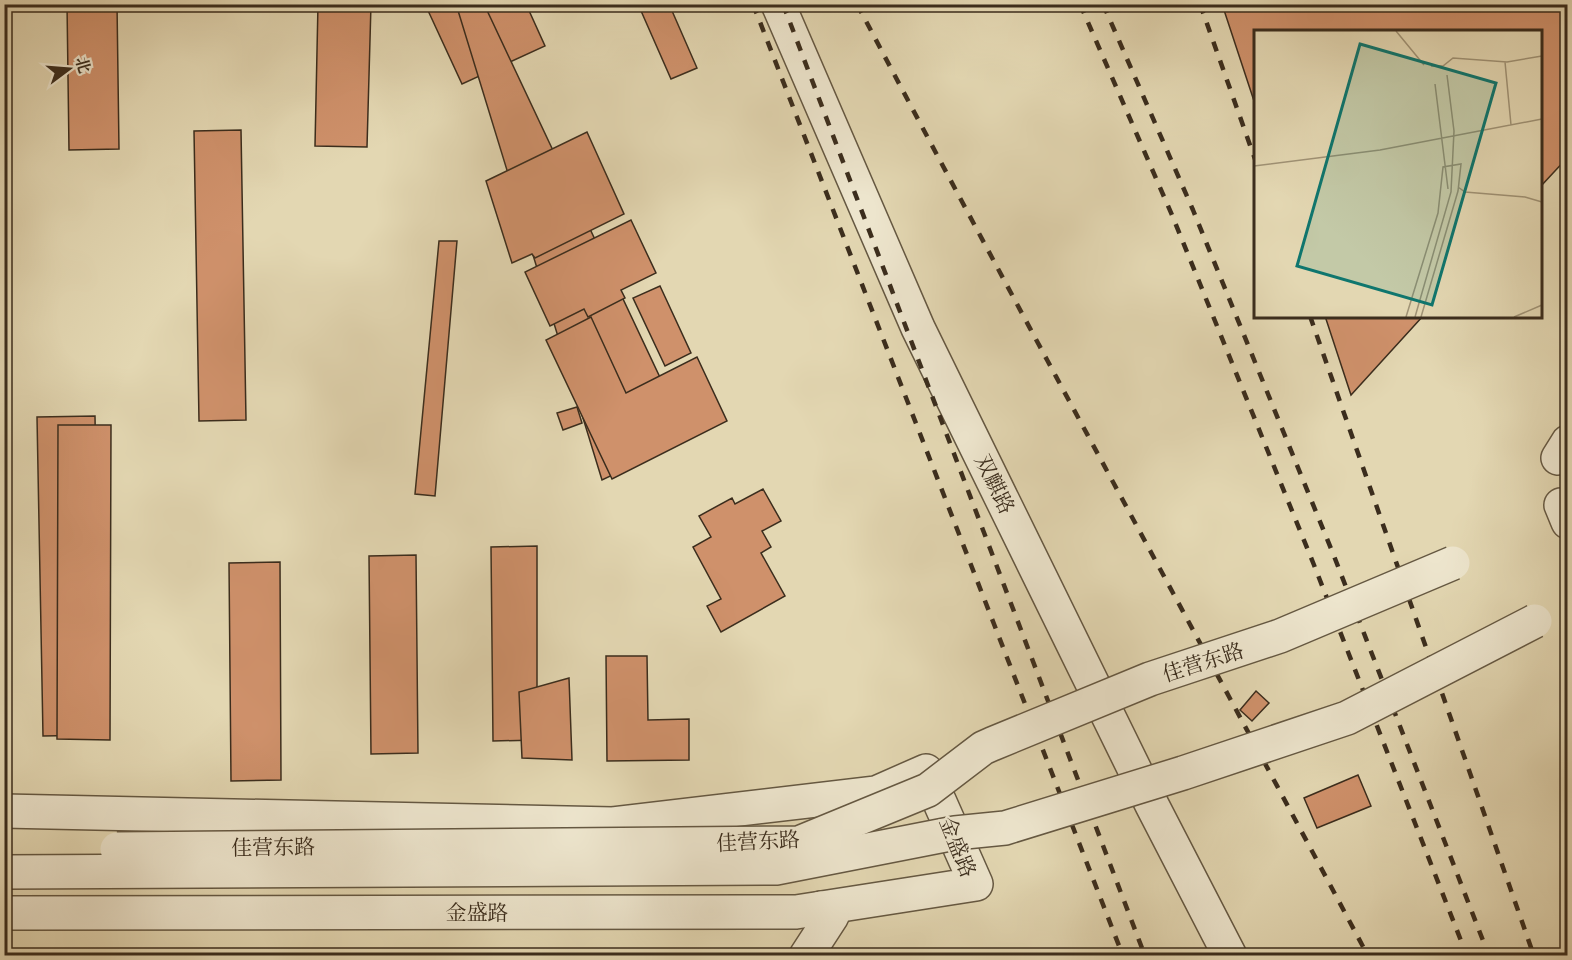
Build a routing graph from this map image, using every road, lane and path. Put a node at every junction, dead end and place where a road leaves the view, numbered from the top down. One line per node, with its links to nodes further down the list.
1 (778, 4): 4 (street, 双麒路)
2 (1453, 563): 4 (street, 佳营东路, bridge)
3 (1535, 621): 5 (street, bridge)
4 (1100, 699): 5 (street, 双麒路); 7 (street, 佳营东路, bridge)
5 (1143, 785): 8 (street, bridge); 12 (street, 双麒路)
6 (4, 811): 9 (street, 金盛路)
7 (4, 850)
8 (4, 872)
9 (821, 908): 10 (street, 金盛路); 11 (street)
10 (4, 913)
11 (806, 956)
12 (1230, 956)

